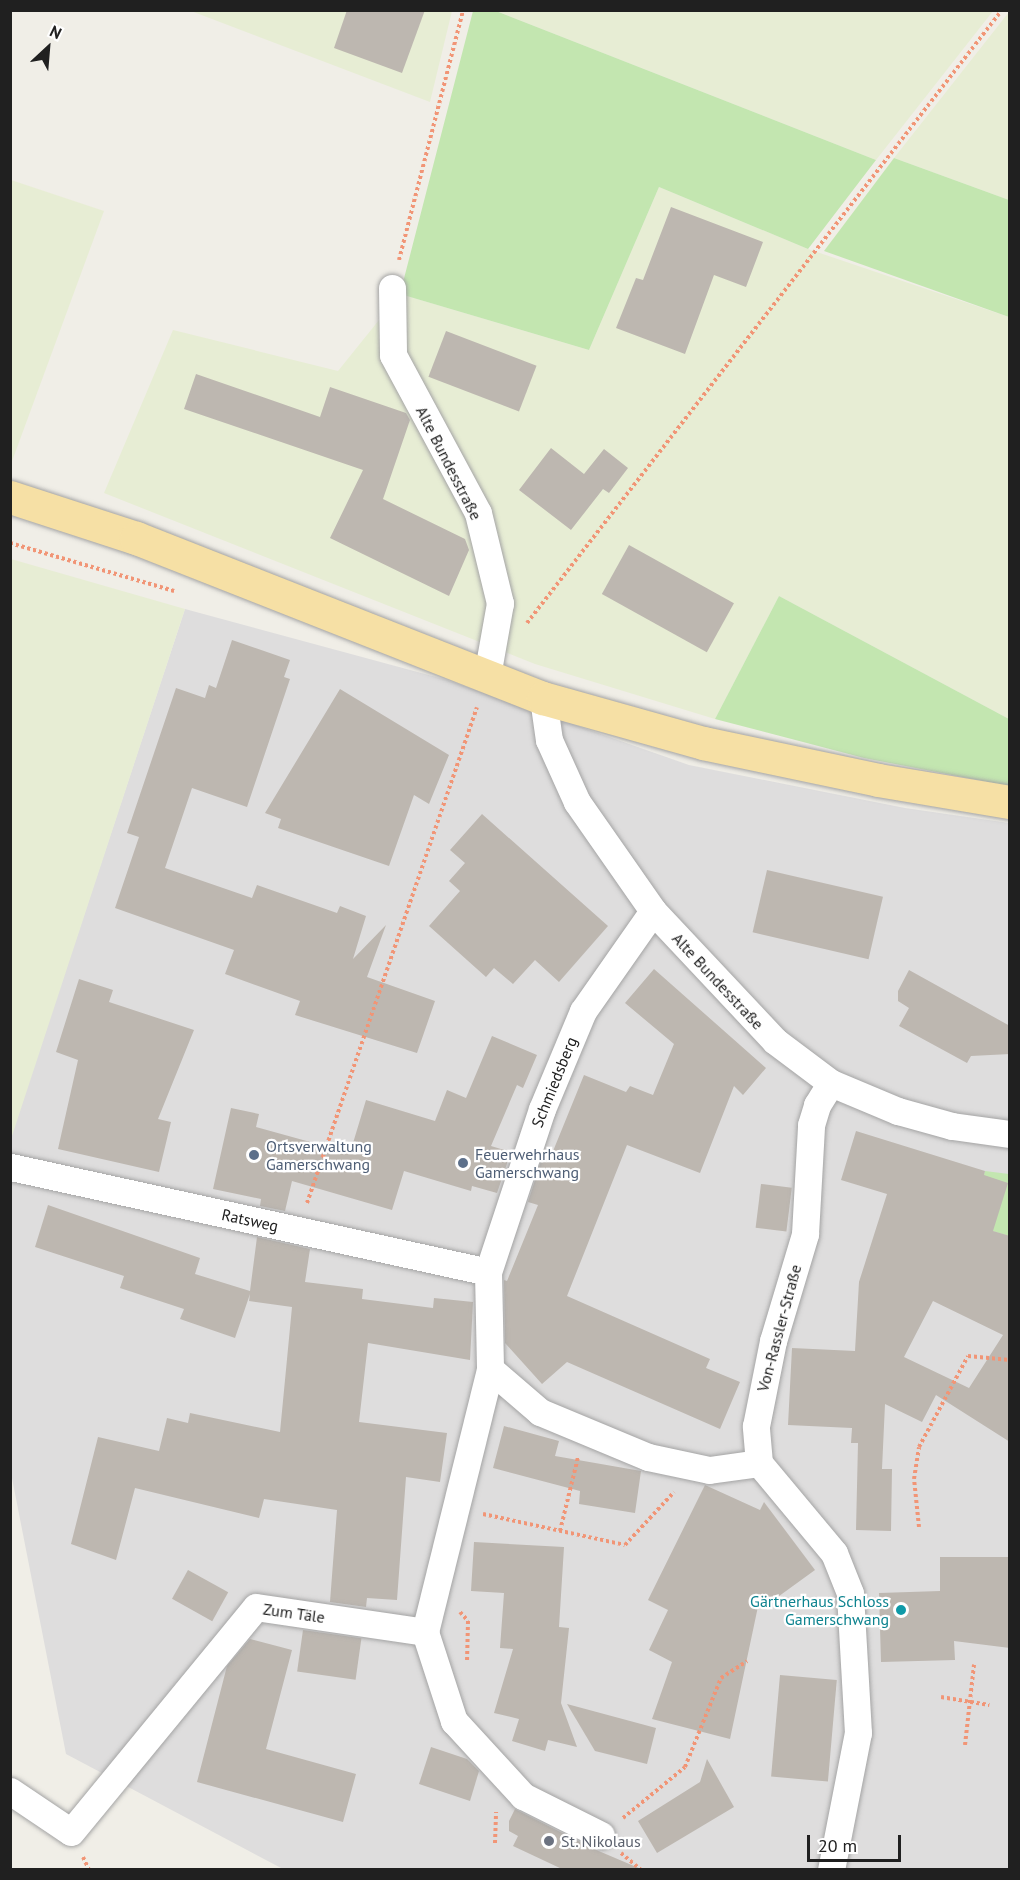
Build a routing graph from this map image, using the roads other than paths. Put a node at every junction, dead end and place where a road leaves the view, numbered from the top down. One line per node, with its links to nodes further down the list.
1 (392, 288): 3 (street, Alte Bundesstraße)
2 (10, 497): 3 (main road)
3 (487, 676): 4 (main road)
4 (543, 698): 5 (main road); 6 (street, Alte Bundesstraße)
5 (1010, 802)
6 (653, 911): 7 (street, Alte Bundesstraße); 10 (street, Schmiedsberg)
7 (831, 1083): 8 (street, Alte Bundesstraße); 12 (street, Von-Rassler-Straße)
8 (1010, 1134)
9 (11, 1167): 10 (street, Ratsweg)
10 (488, 1272): 11 (street, Schmiedsberg)
11 (490, 1369): 12 (street); 13 (street)
12 (759, 1463): 16 (street)
13 (425, 1632): 14 (street, Zum Täle); 15 (street)
14 (10, 1791)
15 (601, 1835)
16 (831, 1869)

